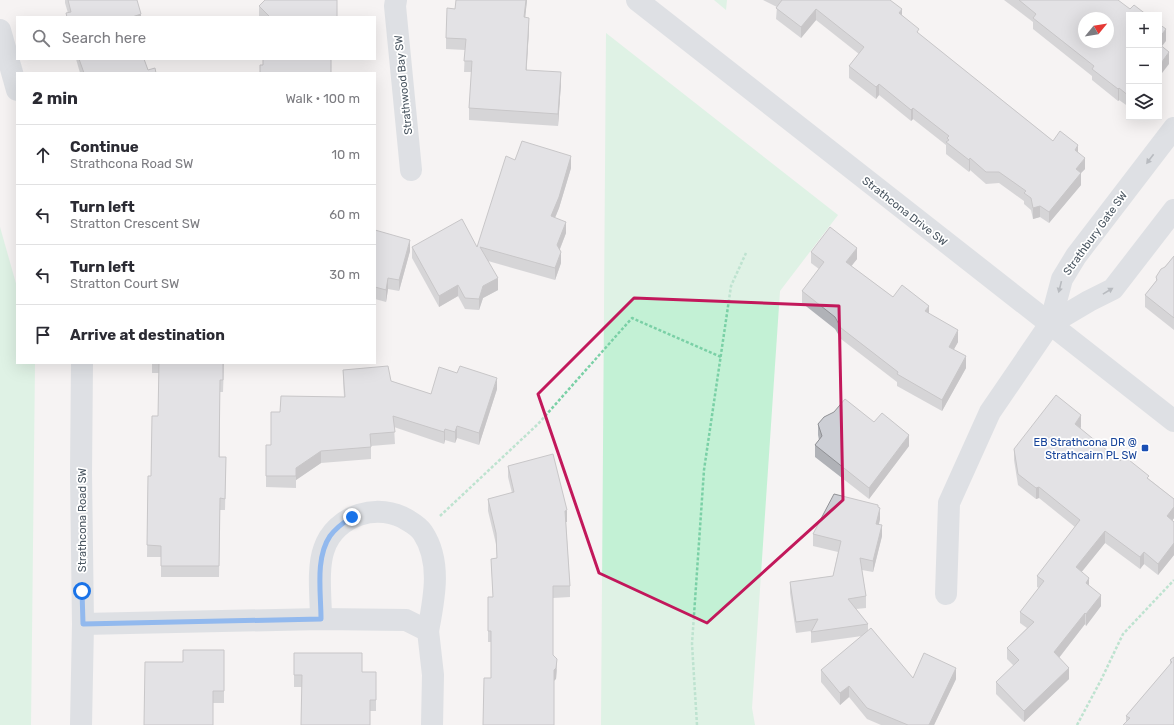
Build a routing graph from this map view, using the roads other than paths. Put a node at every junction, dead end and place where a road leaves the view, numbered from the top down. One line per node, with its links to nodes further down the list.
1 (396, 0): 6 (street, Strathwood Bay SW)
2 (637, 0): 8 (street, Strathcona Drive SW)
3 (0, 30): 4 (street)
4 (16, 86)
5 (1174, 128): 8 (street, Strathbury Gate SW, one-way to 8)
6 (411, 170)
7 (1174, 210): 8 (street, one-way to 7)
8 (1050, 324): 10 (street, Strathcona Drive SW); 11 (street)
9 (82, 364): 13 (street, Strathcona Road SW)
10 (1174, 421)
11 (946, 594)
12 (321, 619): 13 (street); 14 (street); 14 (street)
13 (83, 624): 15 (street, Strathcona Road SW)
14 (428, 631): 16 (street)
15 (81, 725)
16 (432, 725)

